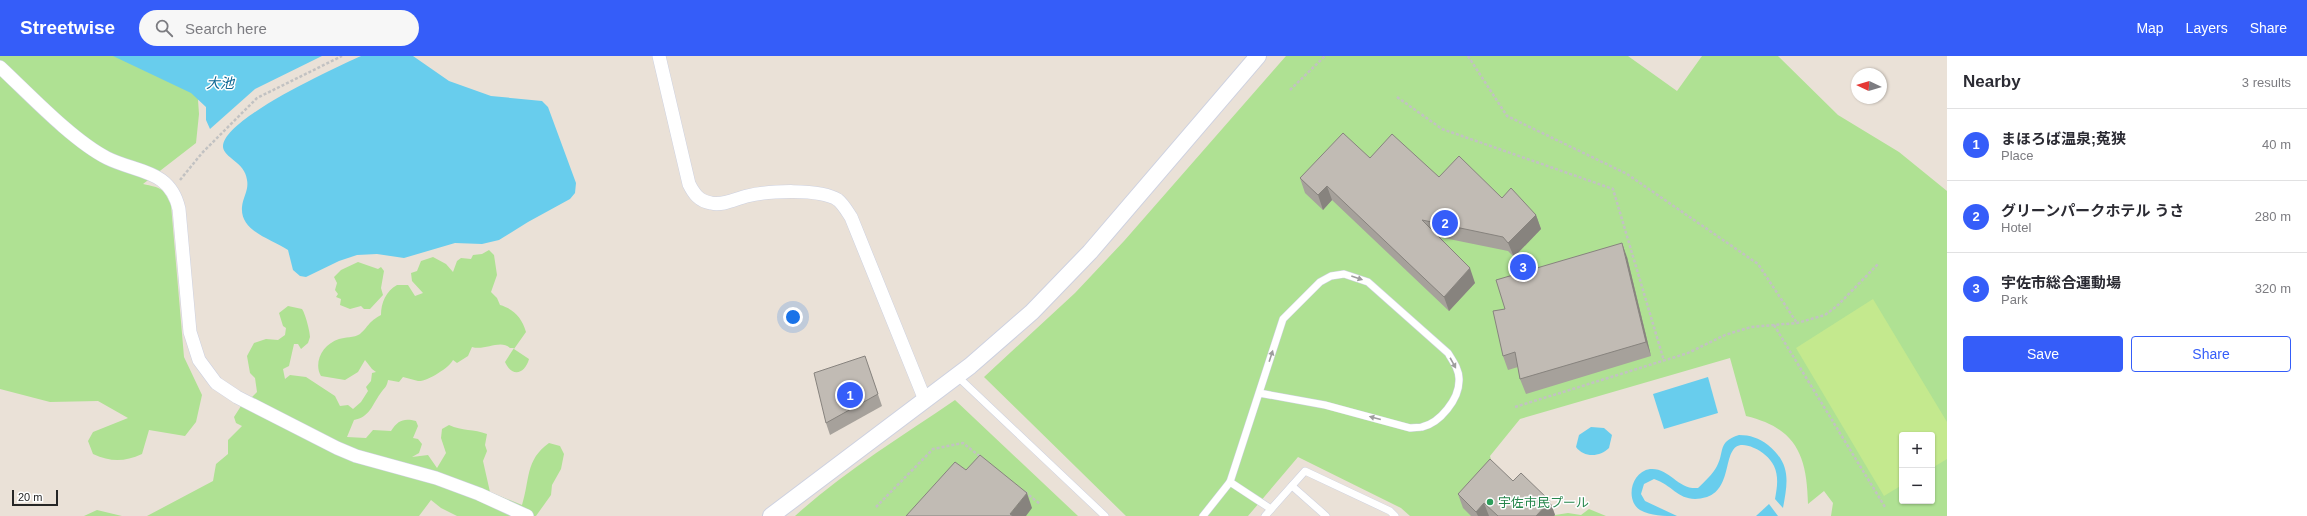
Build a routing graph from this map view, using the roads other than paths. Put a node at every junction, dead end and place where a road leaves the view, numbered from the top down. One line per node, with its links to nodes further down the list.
1 (659, 56): 6 (street)
2 (1258, 56): 4 (street)
3 (0, 67): 11 (street)
4 (957, 376): 6 (street); 13 (lane)
5 (1259, 393): 5 (lane, one-way to 5); 7 (lane)
6 (925, 400): 12 (street)
7 (1230, 482): 9 (lane); 14 (lane)
8 (1292, 486): 9 (lane); 10 (lane); 16 (lane)
9 (1271, 509): 15 (lane)
10 (1390, 514)
11 (527, 516)
12 (771, 516)
13 (1105, 516)
14 (1203, 516)
15 (1265, 516)
16 (1326, 516)

